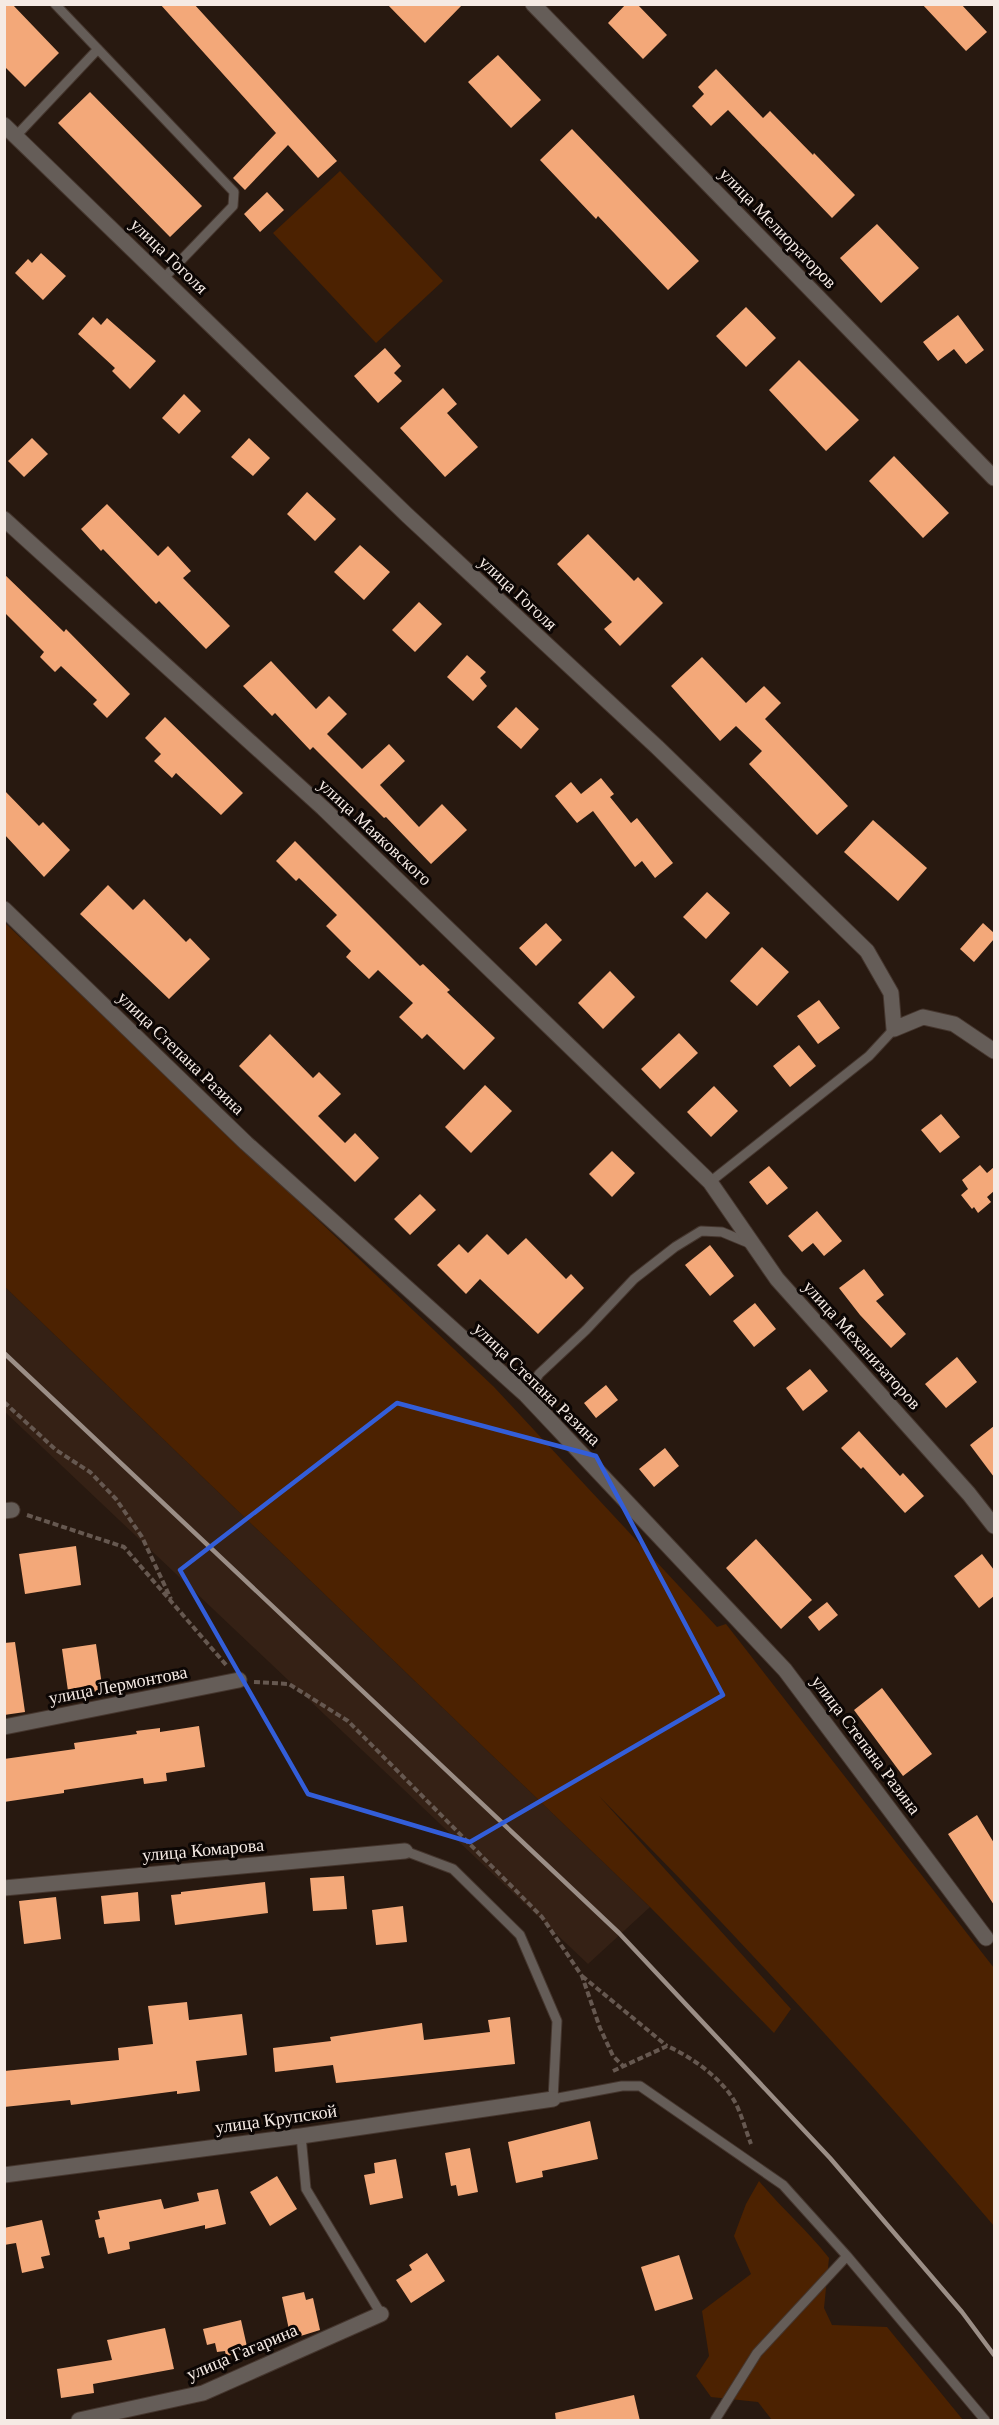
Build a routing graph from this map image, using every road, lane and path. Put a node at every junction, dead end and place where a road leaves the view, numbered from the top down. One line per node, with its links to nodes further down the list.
1 (56, 4): 3 (lane)
2 (533, 4): 6 (street, улица Мелиораторов)
3 (98, 49): 4 (lane); 5 (lane)
4 (10, 130): 5 (street, улица Гоголя)
5 (164, 278): 9 (street, улица Гоголя)
6 (994, 478)
7 (4, 519): 11 (street, улица Маяковского)
8 (4, 909): 13 (street, улица Степана Разина)
9 (894, 1029): 10 (street); 11 (lane)
10 (994, 1051)
11 (710, 1182): 12 (street, улица Механизаторов)
12 (754, 1245): 13 (lane); 16 (street, улица Механизаторов)
13 (525, 1395): 22 (street, улица Степана Разина)
14 (4, 1402): 17 (path)
15 (8, 1511): 17 (path)
16 (994, 1526)
17 (175, 1606): 18 (path)
18 (239, 1680): 19 (street, улица Лермонтова); 23 (path)
19 (4, 1727)
20 (405, 1851): 21 (street, улица Комарова); 27 (lane)
21 (4, 1888)
22 (986, 1938)
23 (582, 1976): 24 (path); 25 (path)
24 (667, 2046): 25 (path); 29 (path)
25 (623, 2066): 26 (path)
26 (603, 2076)
27 (553, 2099): 28 (street, улица Крупской); 29 (lane)
28 (301, 2136): 30 (street, улица Крупской); 32 (lane)
29 (761, 2168): 31 (lane)
30 (4, 2175)
31 (847, 2256): 34 (lane); 35 (lane)
32 (381, 2314): 33 (street, улица Гагарина)
33 (79, 2421)
34 (716, 2421)
35 (985, 2421)

